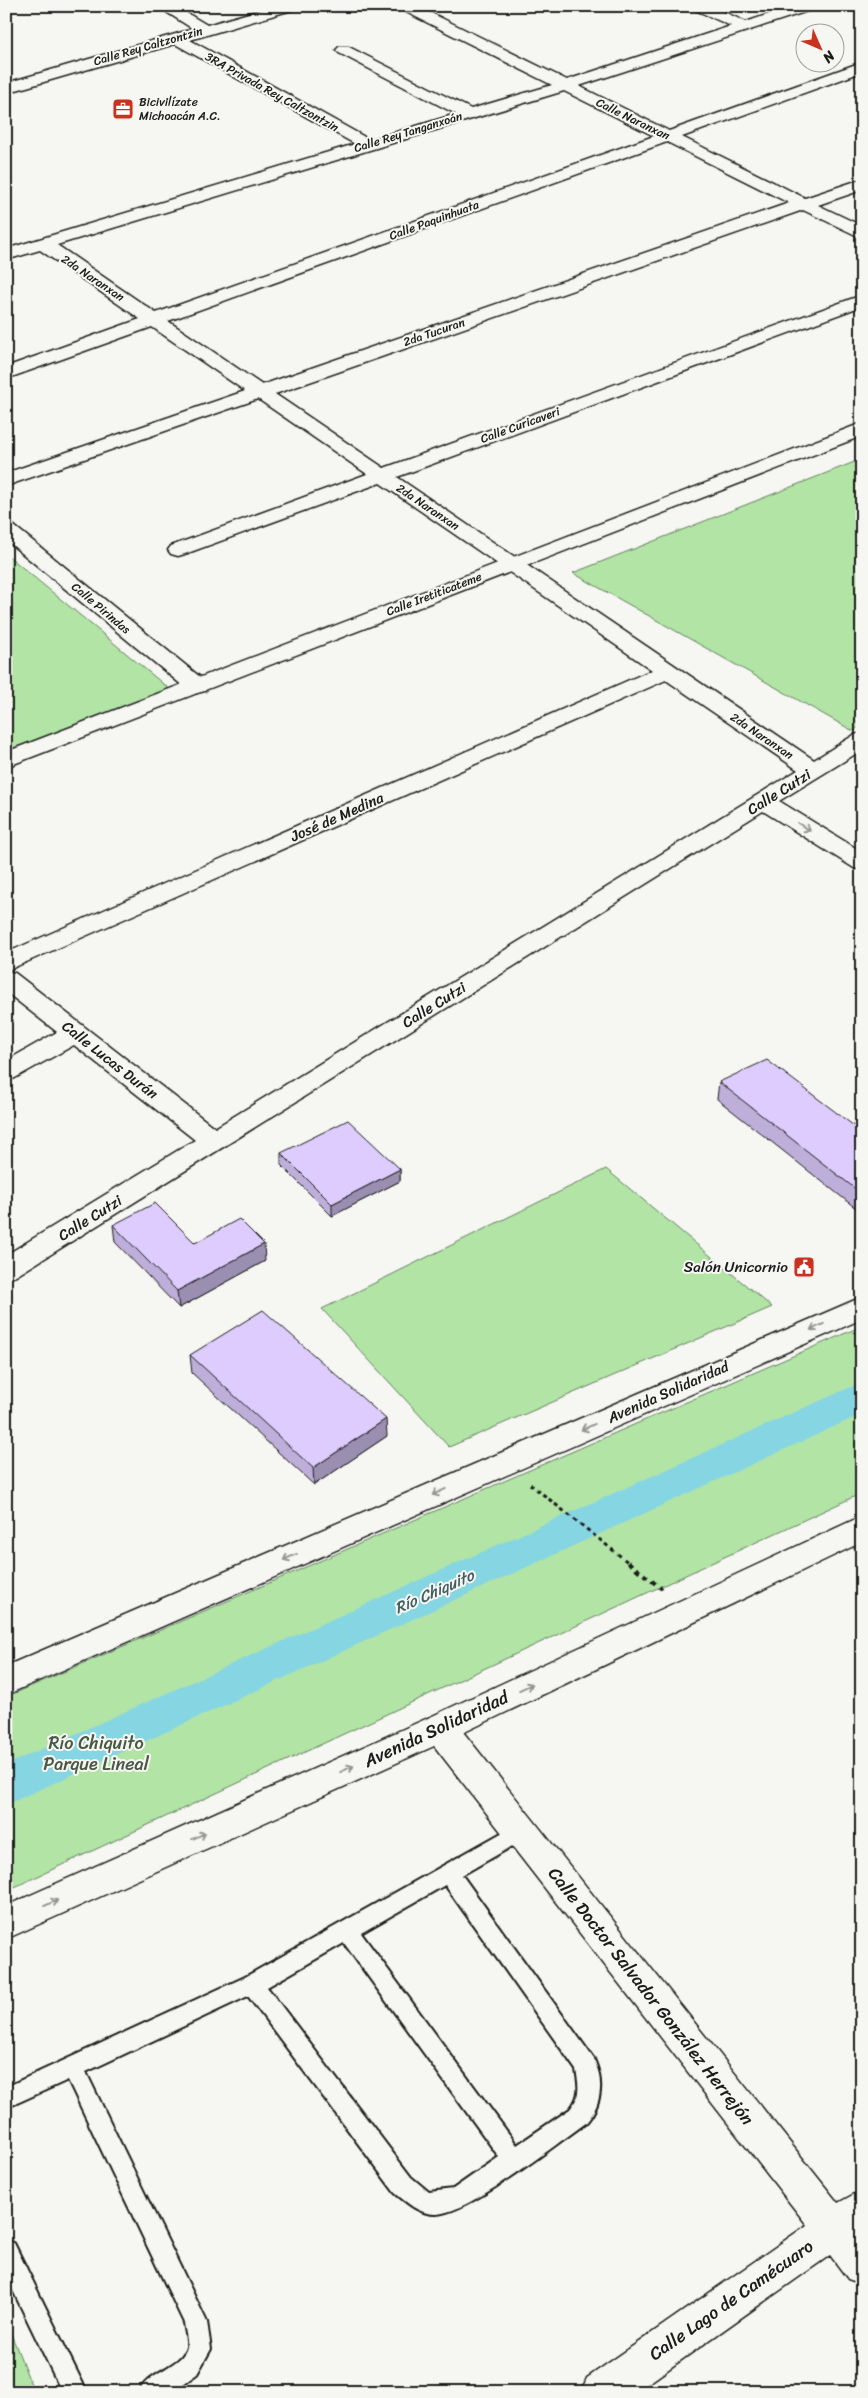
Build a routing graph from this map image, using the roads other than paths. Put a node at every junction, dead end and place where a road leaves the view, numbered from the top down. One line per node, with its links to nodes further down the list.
1 (164, 6): 7 (street)
2 (290, 6): 7 (street, Calle Rey Caltzontzin)
3 (405, 6): 11 (street, Calle Naranxan)
4 (698, 6): 6 (street)
5 (809, 6): 6 (street, Calle Rey Tanganxoán)
6 (745, 27): 11 (street, Calle Rey Tanganxoán)
7 (205, 30): 8 (street, Calle Rey Caltzontzin)
8 (176, 38): 12 (street, Calle Rey Caltzontzin); 15 (street, 3RA Privada Rey Caltzontzin)
9 (344, 50): 13 (street)
10 (862, 67): 14 (street, Calle Paquinhuata)
11 (565, 86): 13 (street, Calle Rey Tanganxoán); 14 (street, Calle Naranxan)
12 (6, 88)
13 (468, 114): 15 (street, Calle Rey Tanganxoán)
14 (668, 137): 17 (street, Calle Naranxan); 23 (street, Calle Paquinhuata)
15 (368, 145): 20 (street, Calle Rey Tanganxoán)
16 (862, 184): 17 (street, 2da Tucuran)
17 (804, 204): 18 (street, Calle Naranxan); 25 (street, 2da Tucuran)
18 (862, 233)
19 (6, 236): 20 (street, 2da Naranxan)
20 (34, 246): 21 (street, Calle Rey Tanganxoán); 23 (street, 2da Naranxan)
21 (6, 255)
22 (862, 300): 27 (street, Calle Curicaveri)
23 (155, 320): 24 (street, Calle Paquinhuata); 25 (street, 2da Naranxan)
24 (6, 373)
25 (260, 392): 27 (street, 2da Naranxan); 28 (street, 2da Tucuran)
26 (862, 429): 31 (street, Calle Iretiticateme)
27 (382, 475): 30 (street, Calle Curicaveri); 31 (street, 2da Naranxan)
28 (6, 480)
29 (6, 529): 33 (street, Calle Pirindas)
30 (178, 550)
31 (511, 564): 32 (street, 2da Naranxan); 33 (street, Calle Iretiticateme)
32 (667, 671): 36 (street, 2da Naranxan); 39 (street, José de Medina)
33 (196, 686): 35 (street, Calle Iretiticateme)
34 (862, 740): 36 (street, Calle Cutzi)
35 (6, 760)
36 (813, 770): 37 (street, Calle Cutzi)
37 (763, 801): 38 (street, one-way to 38); 43 (street, Calle Cutzi)
38 (862, 863)
39 (6, 963)
40 (6, 979): 41 (street, Calle Lucas Durán)
41 (76, 1033): 42 (street); 43 (street, Calle Lucas Durán)
42 (6, 1072)
43 (214, 1141): 44 (street, Calle Cutzi)
44 (6, 1269)
45 (862, 1307): 47 (street, Avenida Solidaridad, one-way to 47)
46 (862, 1528): 48 (street, Avenida Solidaridad, one-way to 46)
47 (6, 1681)
48 (440, 1728): 49 (street, Calle Doctor Salvador González Herrejón); 51 (street, Avenida Solidaridad, one-way to 48)
49 (521, 1831): 50 (lane); 57 (street, Calle Doctor Salvador González Herrejón)
50 (448, 1873): 52 (lane); 56 (lane)
51 (6, 1923)
52 (347, 1930): 53 (lane); 56 (lane)
53 (252, 1984): 54 (lane); 56 (lane)
54 (73, 2067): 55 (lane); 61 (lane)
55 (6, 2098)
56 (514, 2160)
57 (848, 2219): 59 (street, Calle Doctor Salvador González Herrejón); 62 (street, Calle Lago de Camécuaro)
58 (6, 2251): 60 (lane)
59 (862, 2265)
60 (75, 2392)
61 (151, 2392)
62 (601, 2392)

